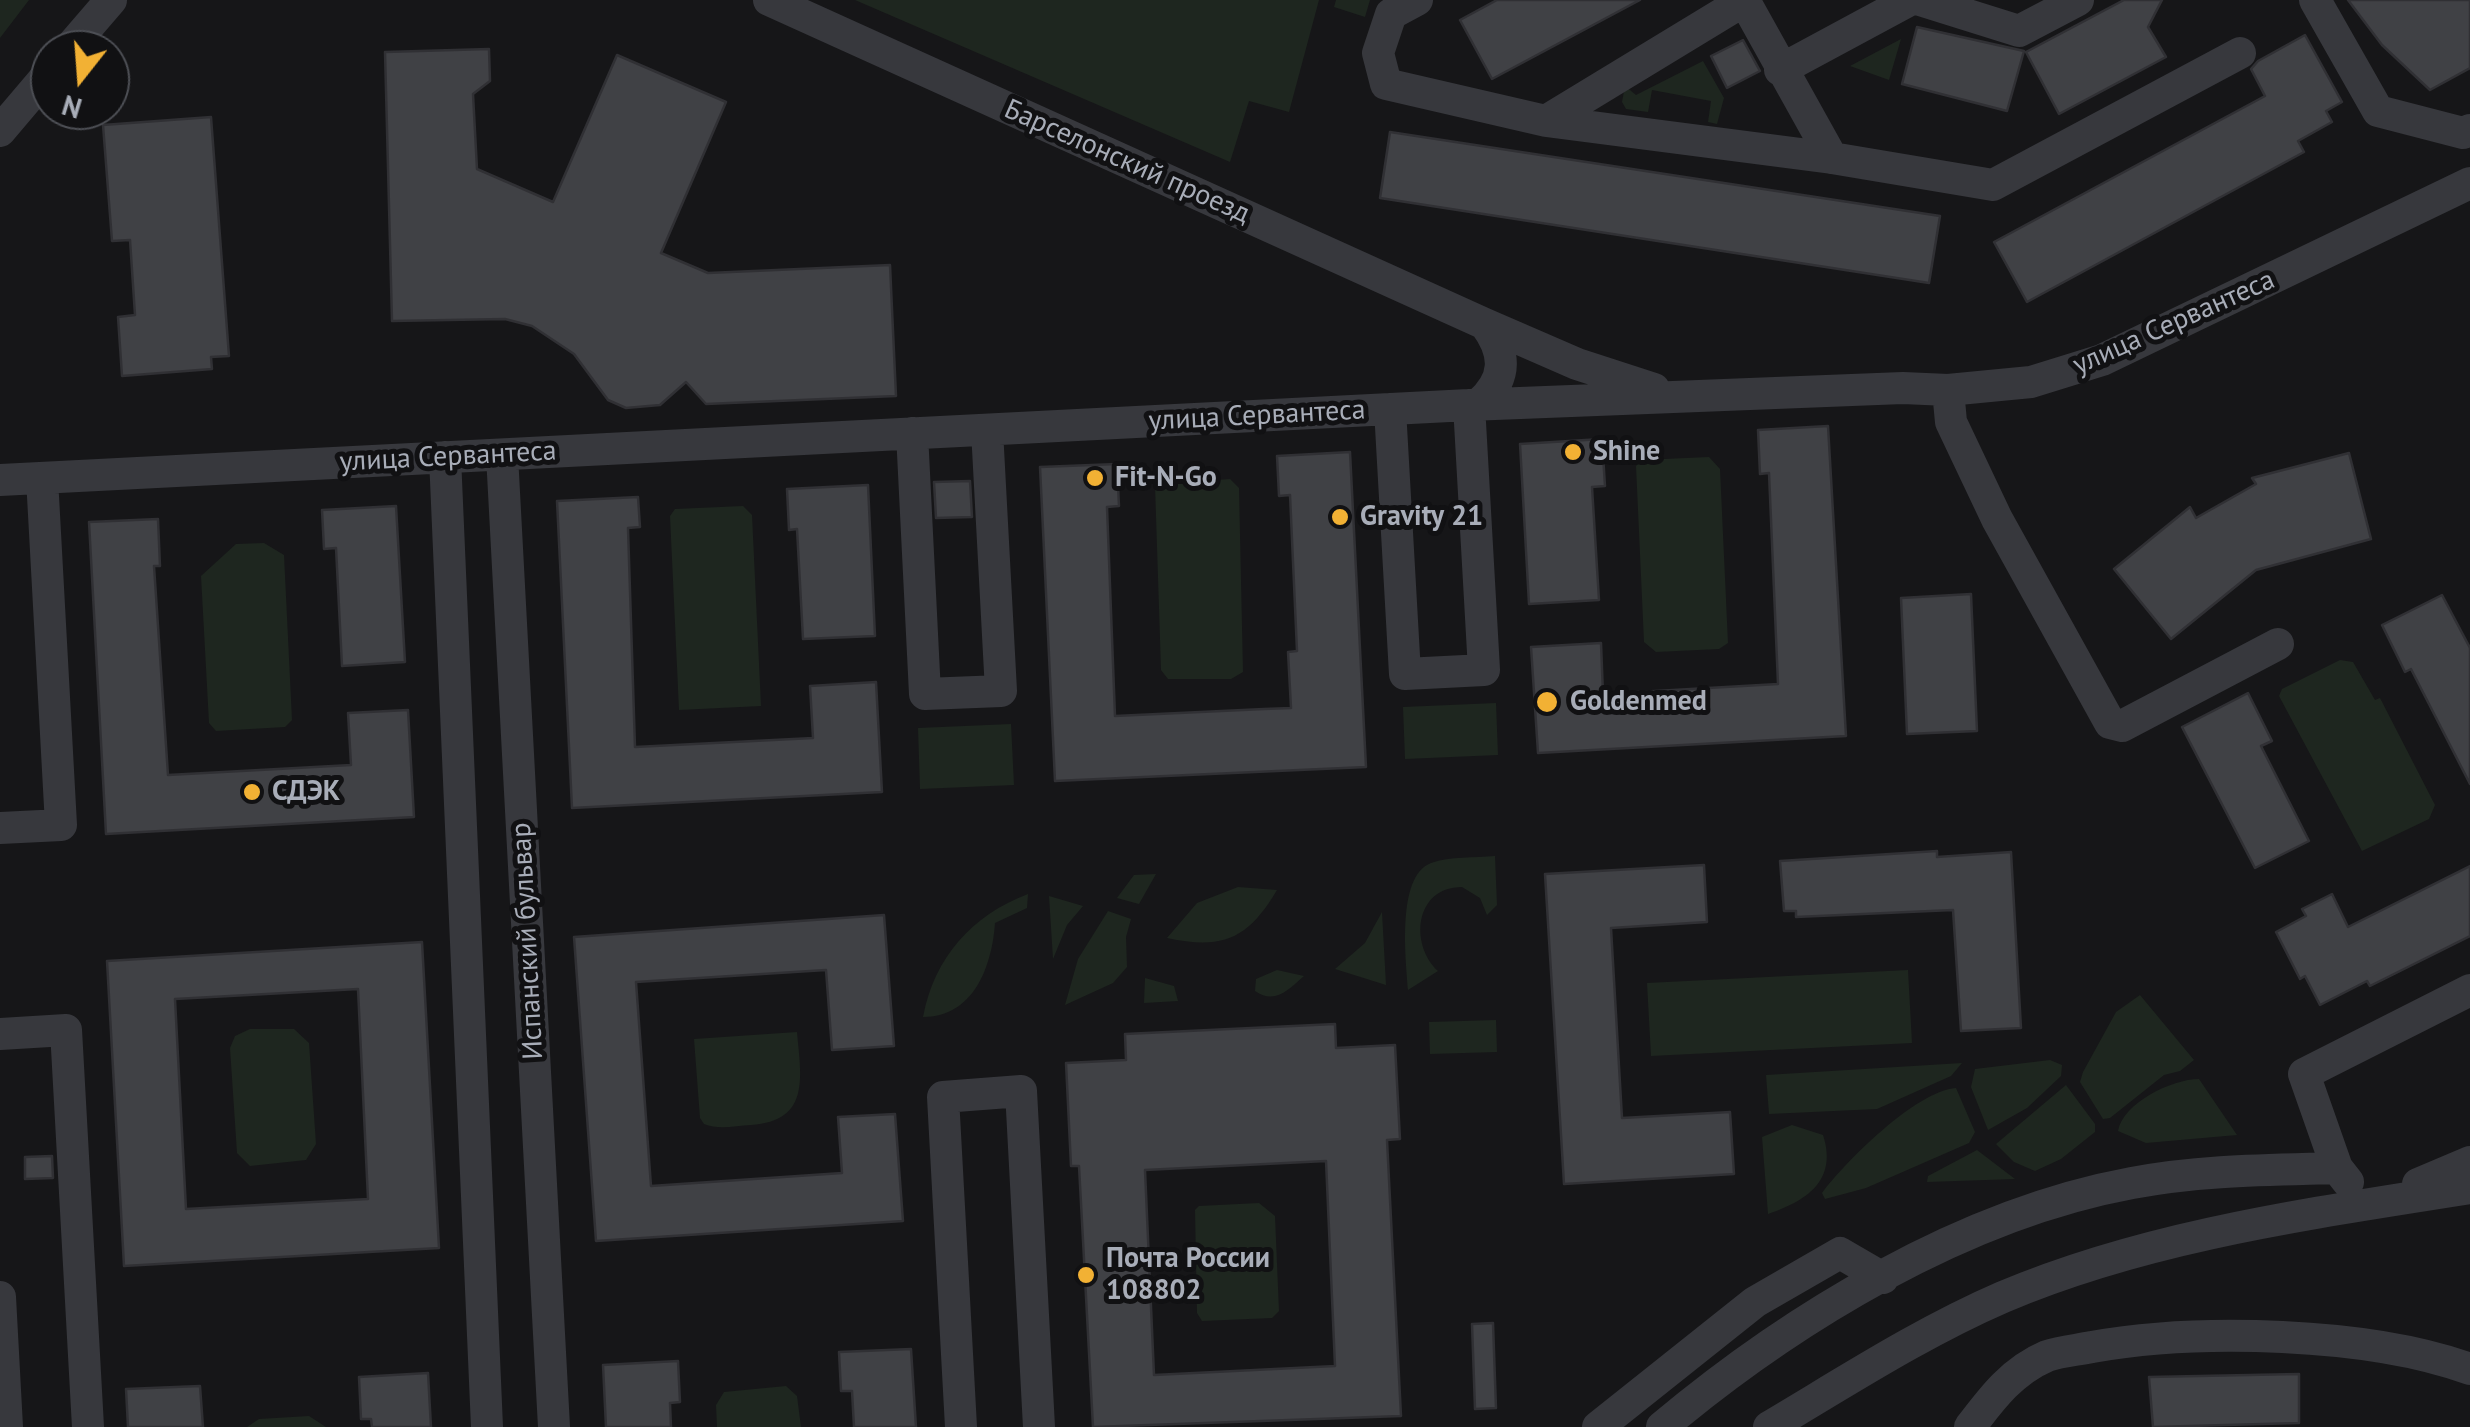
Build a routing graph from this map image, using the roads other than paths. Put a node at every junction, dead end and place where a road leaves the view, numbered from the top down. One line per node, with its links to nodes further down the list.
1 (110, 0): 10 (street)
2 (769, 0): 19 (street, Барселонский проезд)
3 (1417, 0): 14 (street)
4 (1744, 0): 12 (street); 14 (street)
5 (1910, 0): 12 (street)
6 (1920, 0): 9 (street)
7 (2078, 0): 9 (street)
8 (2315, 0): 15 (street)
9 (1954, 6)
10 (85, 30)
11 (2240, 53): 17 (street)
12 (1780, 70): 17 (street)
13 (30, 96): 16 (street)
14 (1546, 121): 17 (street)
15 (2470, 130)
16 (0, 131)
17 (1832, 158)
18 (2470, 182): 20 (street, улица Сервантеса)
19 (1485, 324): 21 (street, Барселонский проезд); 22 (street)
20 (1948, 390): 21 (street, улица Сервантеса); 30 (street)
21 (1677, 397): 22 (street, улица Сервантеса)
22 (1474, 405): 23 (street, улица Сервантеса); 23 (street)
23 (1390, 409): 24 (street, улица Сервантеса)
24 (987, 430): 25 (street, улица Сервантеса); 25 (street)
25 (912, 433): 26 (street, улица Сервантеса)
26 (502, 455): 27 (street, улица Сервантеса); 45 (street, Испанский бульвар)
27 (445, 458): 28 (street, улица Сервантеса); 44 (street)
28 (42, 478): 29 (street, улица Сервантеса); 31 (street)
29 (0, 480)
30 (2278, 644)
31 (0, 828)
32 (2470, 990): 34 (street)
33 (0, 1034): 43 (street)
34 (2337, 1168): 36 (street); 37 (street)
35 (2469, 1188): 36 (street)
36 (2367, 1204): 50 (street)
37 (1883, 1278): 39 (street); 41 (street)
38 (0, 1296): 42 (street)
39 (1685, 1356): 41 (street); 48 (street)
40 (2470, 1369): 51 (street)
41 (1709, 1388): 49 (street)
42 (7, 1427)
43 (88, 1427)
44 (487, 1427)
45 (554, 1427)
46 (961, 1427): 47 (street)
47 (1039, 1427)
48 (1598, 1427)
49 (1662, 1427)
50 (1769, 1427)
51 (1970, 1427)

